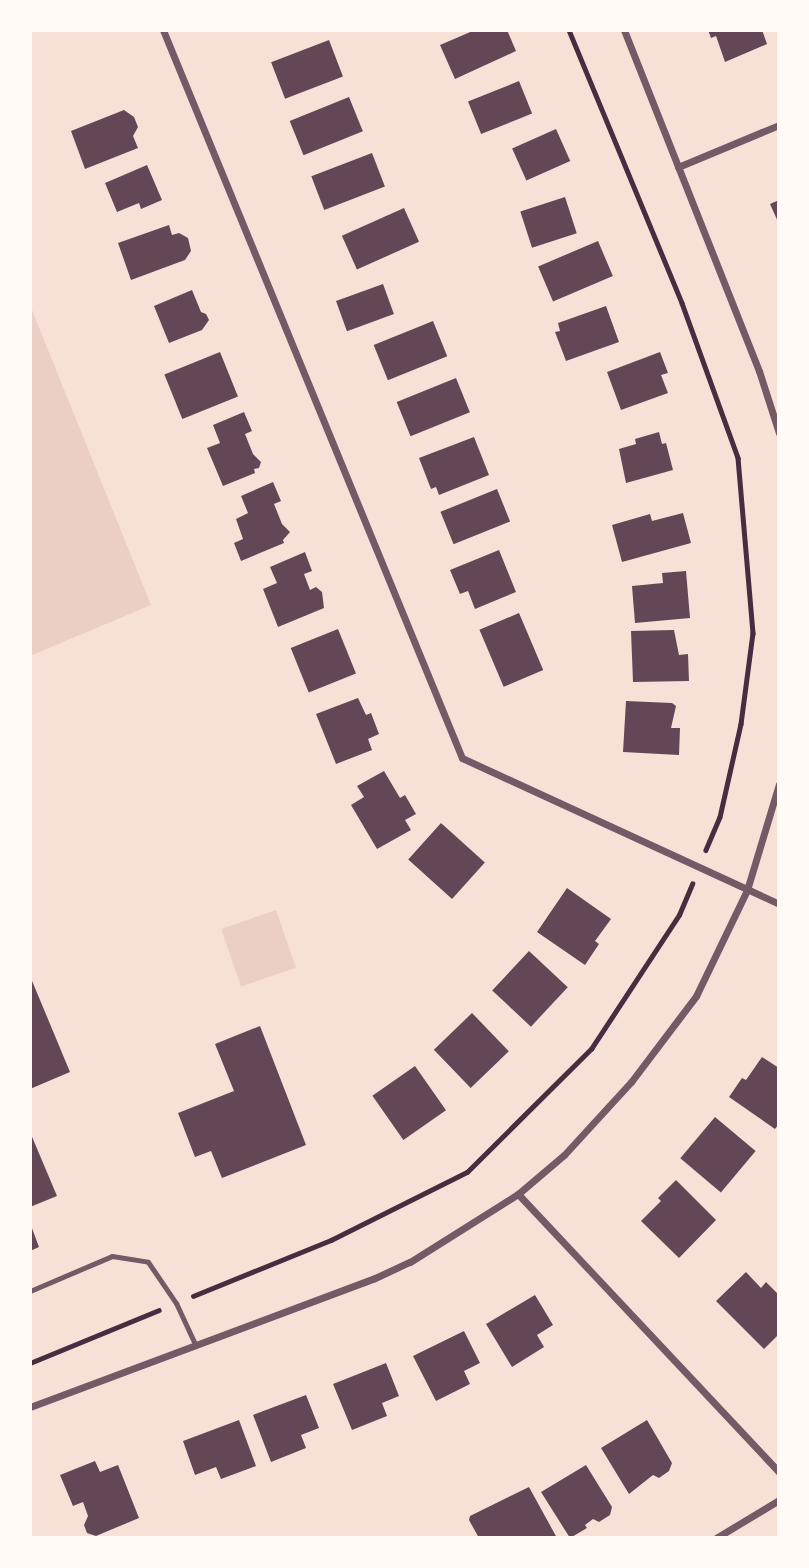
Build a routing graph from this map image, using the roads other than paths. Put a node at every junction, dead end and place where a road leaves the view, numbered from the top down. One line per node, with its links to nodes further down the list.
1 (163, 30): 7 (street)
2 (624, 30): 4 (street)
3 (779, 125): 4 (street)
4 (678, 167): 5 (street)
5 (779, 433)
6 (779, 784): 7 (street)
7 (747, 890): 8 (street); 9 (street)
8 (779, 904)
9 (518, 1194): 11 (street); 13 (street)
10 (30, 1291): 11 (lane)
11 (197, 1346): 12 (street)
12 (30, 1407)
13 (779, 1472)
14 (779, 1500): 15 (street)
15 (716, 1538)

